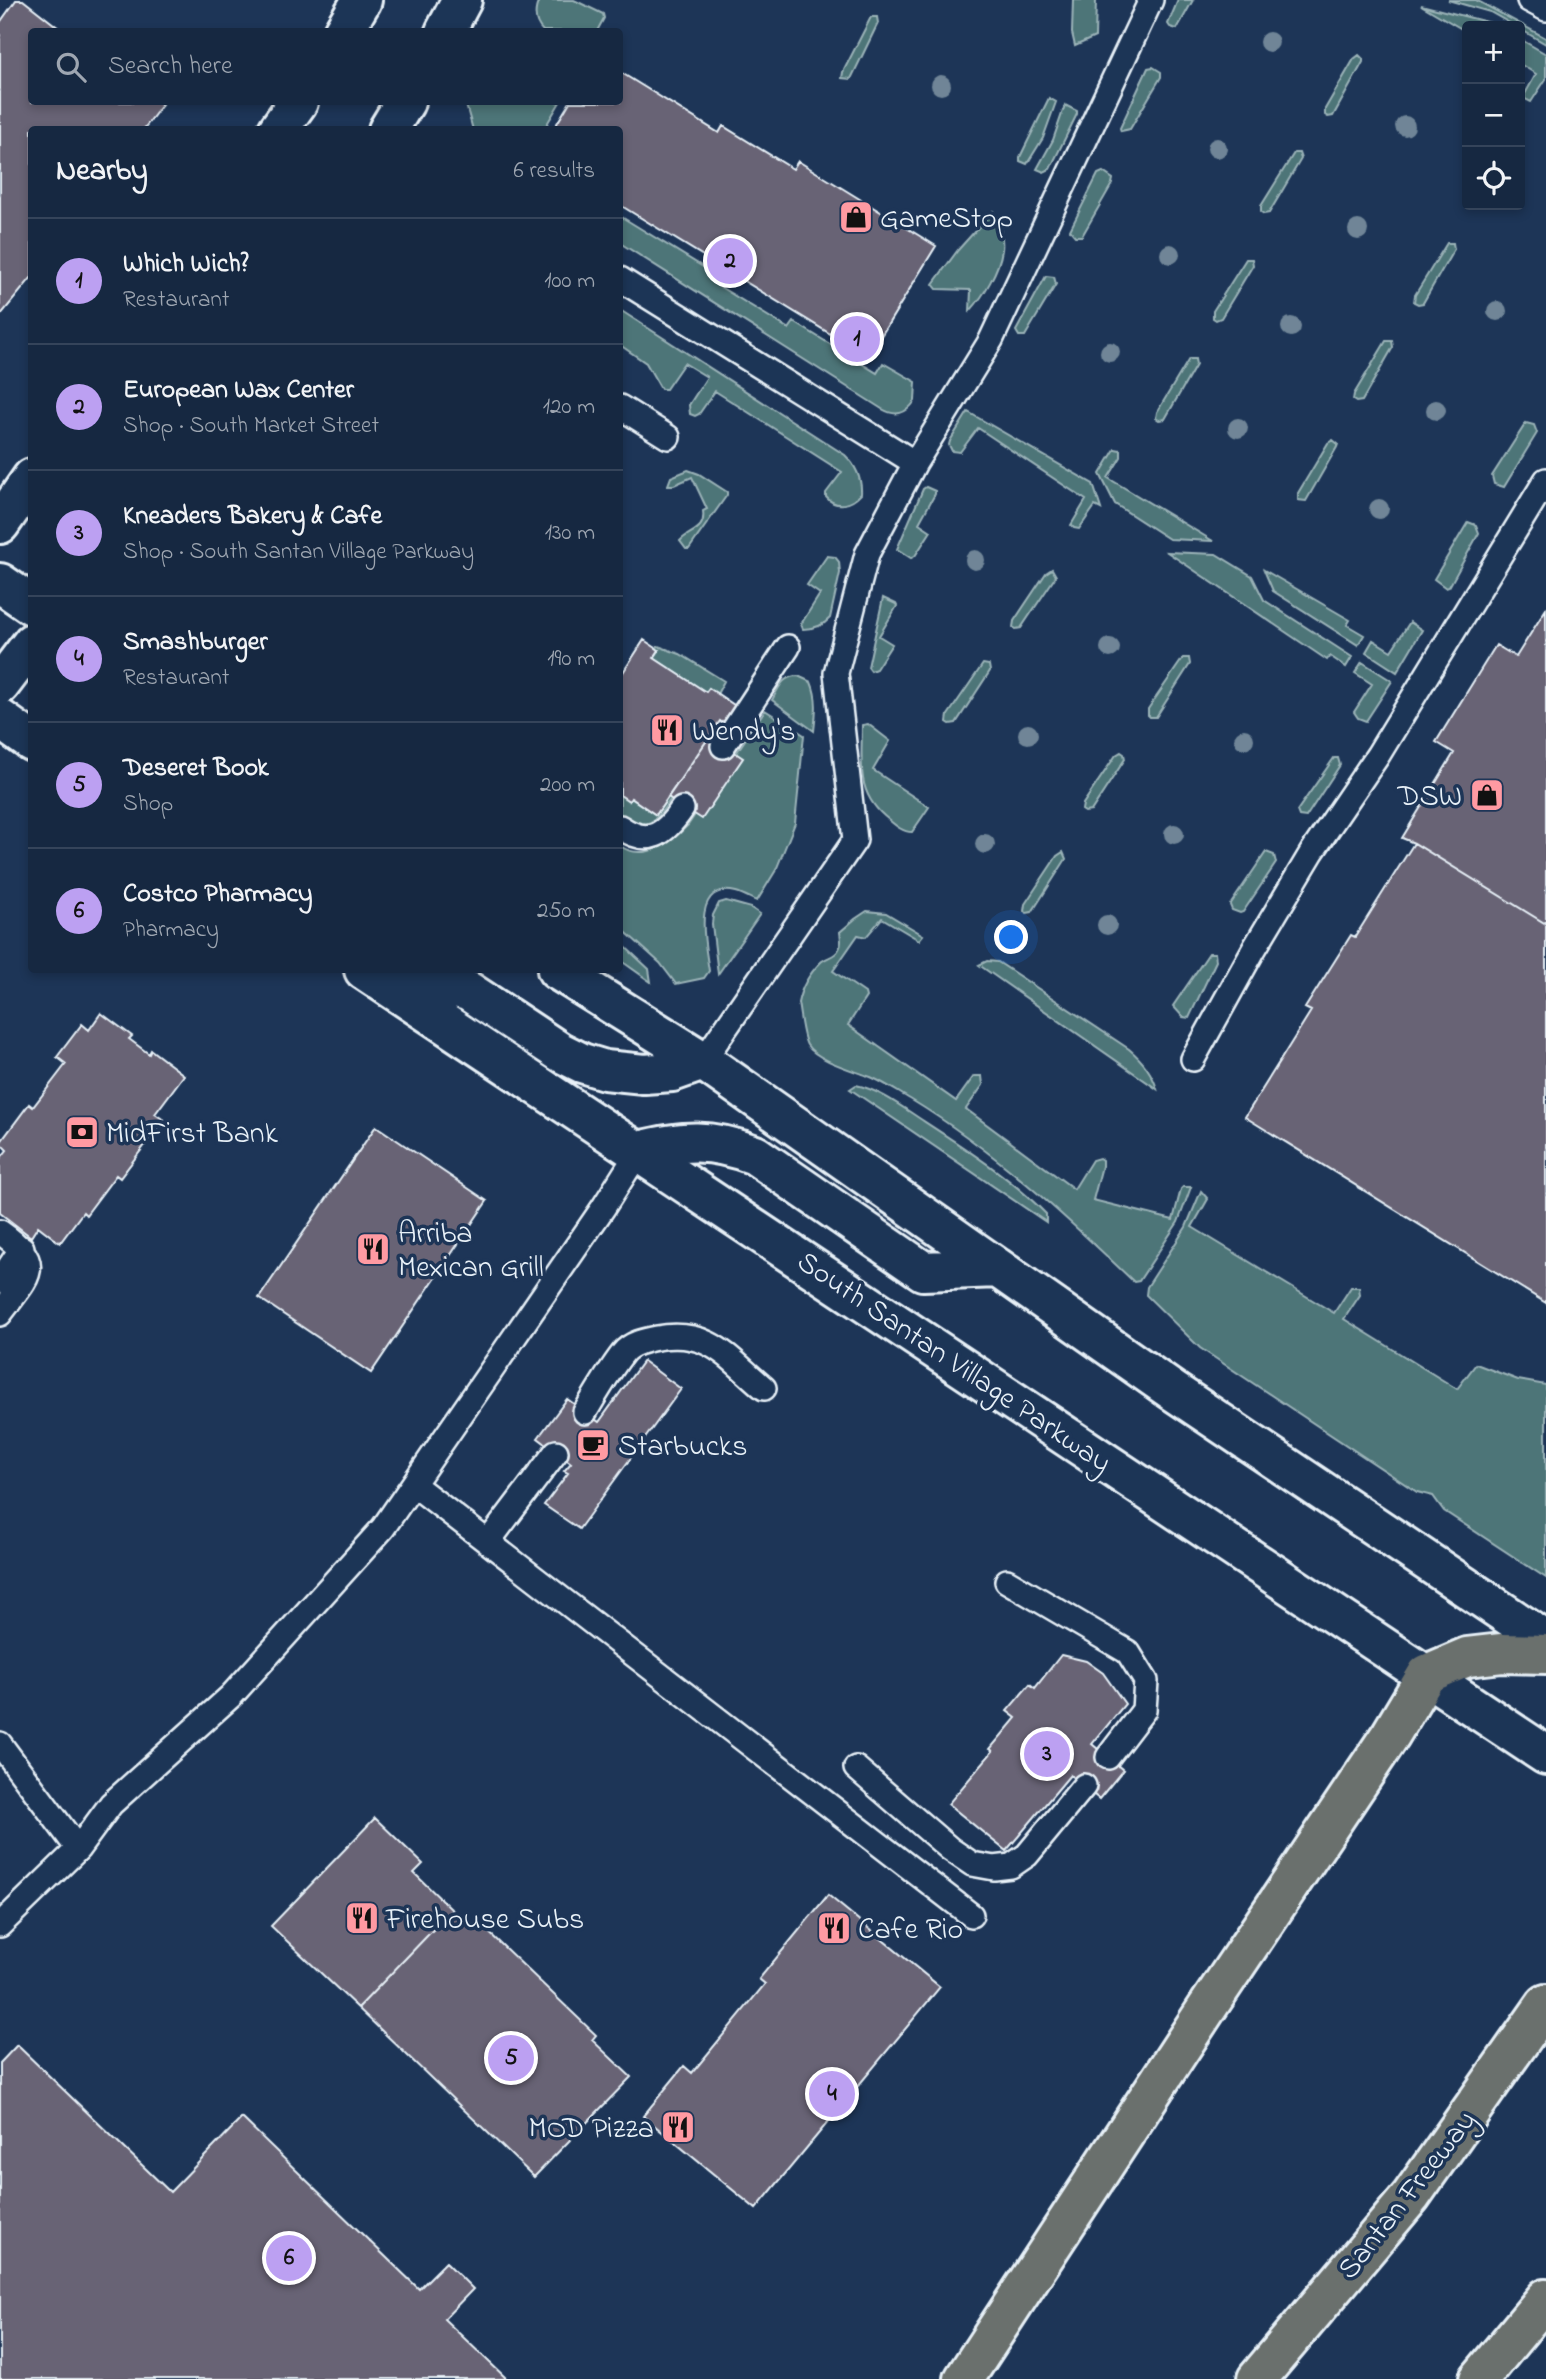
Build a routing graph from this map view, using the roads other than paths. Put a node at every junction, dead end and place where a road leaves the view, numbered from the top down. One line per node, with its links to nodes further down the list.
1 (362, 0): 6 (main road)
2 (462, 0): 7 (main road)
3 (1151, 0): 15 (lane)
4 (1529, 0): 5 (lane)
5 (1546, 9)
6 (345, 28)
7 (447, 28)
8 (296, 105): 10 (main road)
9 (403, 105): 11 (main road)
10 (281, 126)
11 (390, 126)
12 (623, 281): 15 (lane)
13 (623, 409): 14 (lane)
14 (668, 437)
15 (915, 463): 33 (lane)
16 (1546, 481): 32 (lane)
17 (28, 484): 18 (main road)
18 (0, 524)
19 (0, 583): 20 (main road)
20 (28, 602)
21 (788, 647): 26 (lane)
22 (28, 648): 23 (main road)
23 (0, 685)
24 (0, 719): 25 (main road)
25 (28, 738)
26 (723, 746)
27 (682, 808): 28 (lane)
28 (623, 828)
29 (368, 973): 34 (main road, South Santan Village Parkway)
30 (384, 973): 33 (main road)
31 (562, 973): 33 (main road)
32 (1193, 1059)
33 (703, 1061): 36 (main road)
34 (639, 1151): 36 (main road); 42 (lane); 47 (main road, South Santan Village Parkway)
35 (7, 1239): 37 (lane); 38 (lane)
36 (998, 1268): 45 (main road)
37 (0, 1281)
38 (0, 1314)
39 (764, 1388): 40 (lane)
40 (585, 1412)
41 (556, 1452): 43 (lane)
42 (414, 1485): 43 (lane); 53 (lane)
43 (488, 1542): 54 (lane)
44 (1007, 1581): 50 (lane)
45 (1546, 1641)
46 (1546, 1654): 47 (highway)
47 (1427, 1674): 49 (main road, South Santan Village Parkway); 58 (highway)
48 (0, 1744): 53 (lane)
49 (1531, 1744)
50 (1108, 1757)
51 (856, 1768): 52 (lane)
52 (1084, 1786)
53 (78, 1849): 55 (lane)
54 (971, 1915)
55 (0, 1925)
56 (1546, 2004): 59 (highway, Santan Freeway)
57 (1546, 2298): 60 (highway)
58 (964, 2379)
59 (1258, 2379)
60 (1479, 2379)

